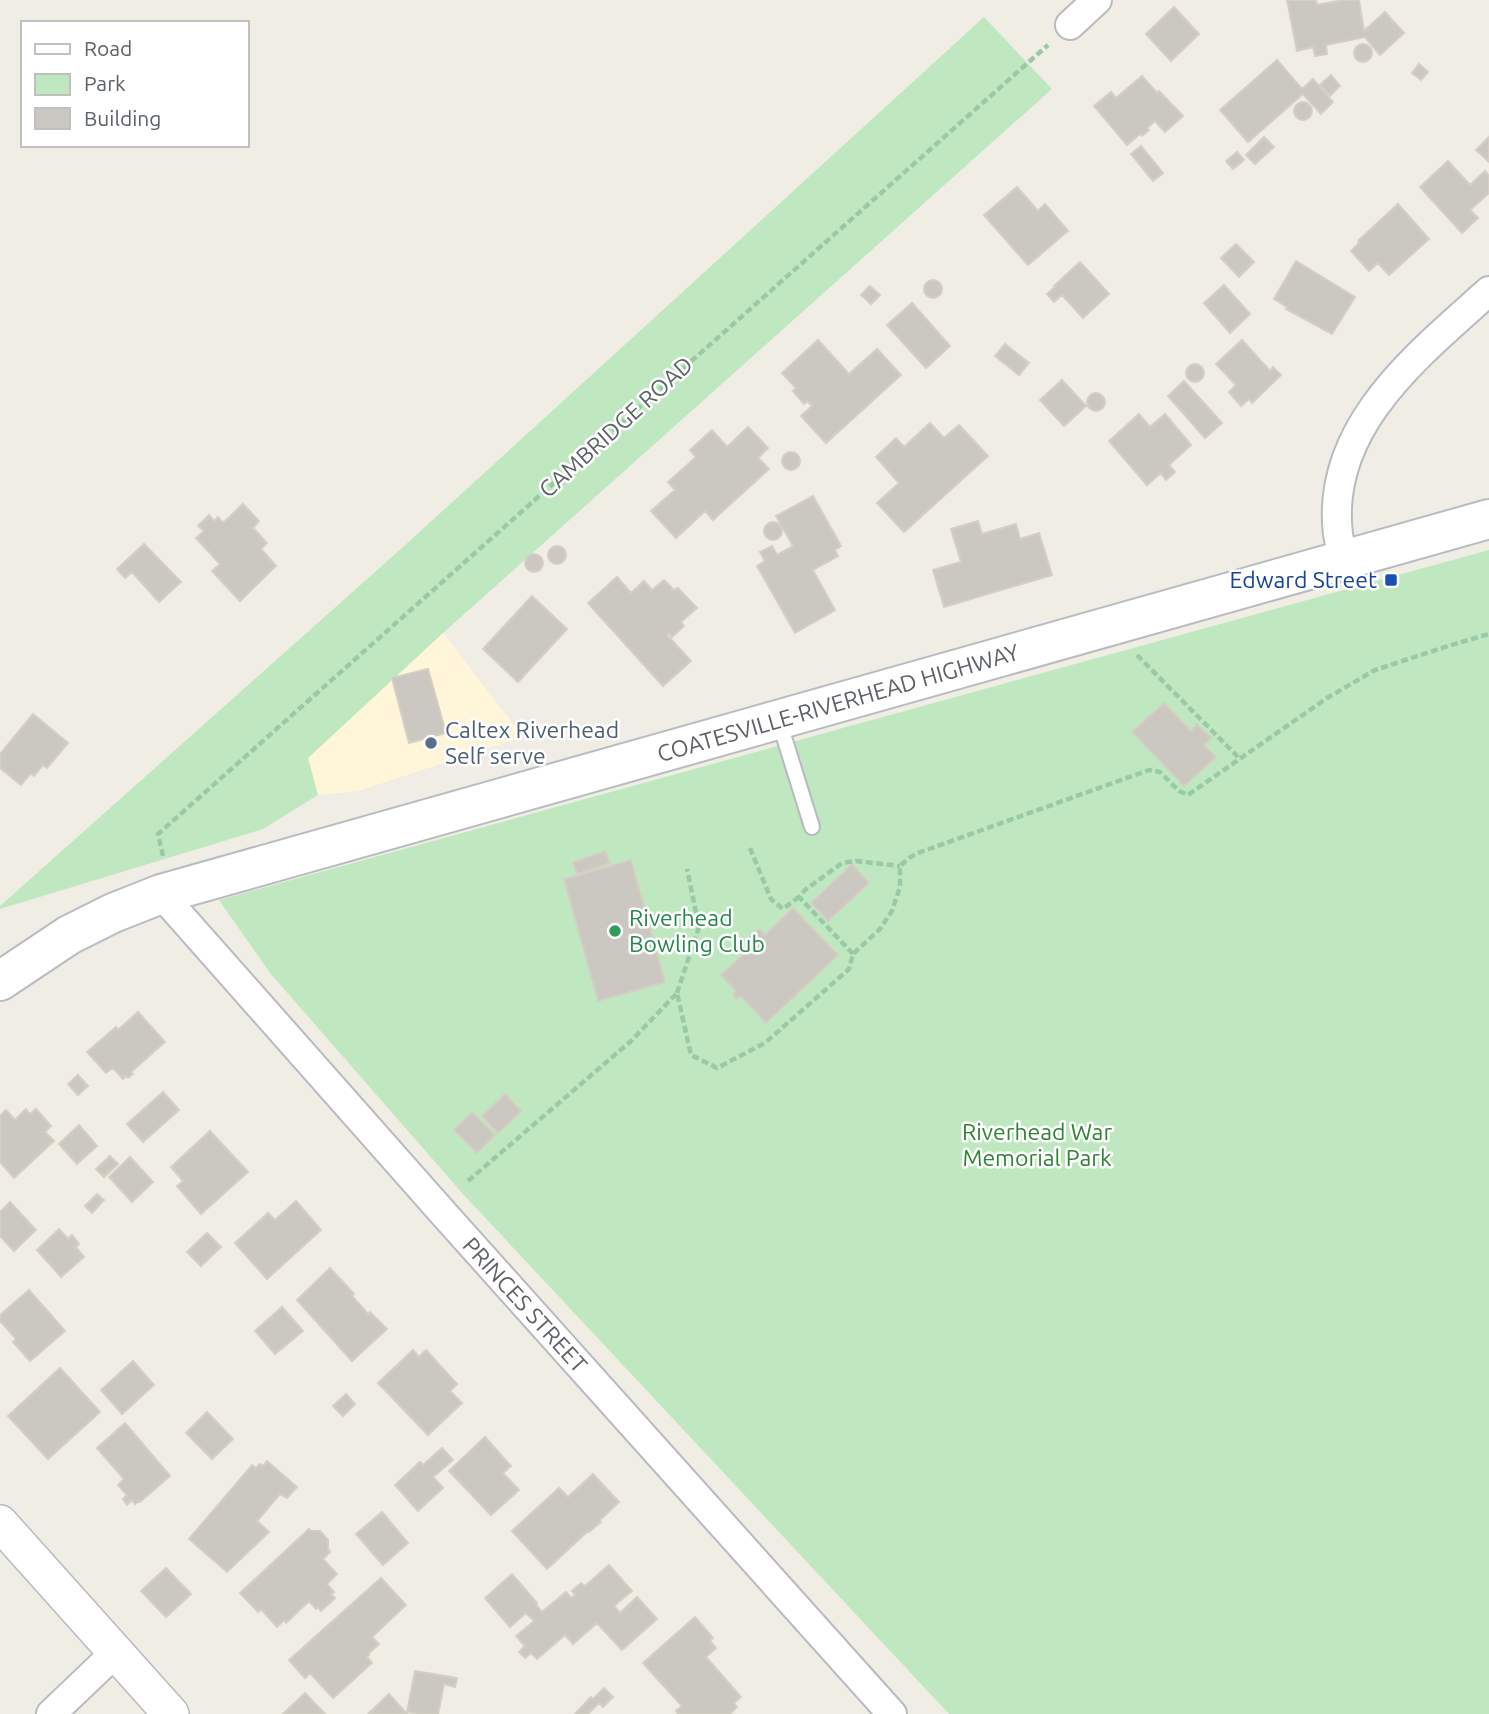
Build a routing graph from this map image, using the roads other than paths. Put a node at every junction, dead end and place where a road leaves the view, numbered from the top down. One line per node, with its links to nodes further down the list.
1 (1097, 0): 2 (street)
2 (1070, 26)
3 (1489, 291): 5 (street)
4 (1489, 519): 5 (main road, COATESVILLE-RIVERHEAD HIGHWAY)
5 (1345, 560): 6 (main road, COATESVILLE-RIVERHEAD HIGHWAY)
6 (779, 720): 7 (lane); 8 (main road, COATESVILLE-RIVERHEAD HIGHWAY)
7 (812, 827)
8 (163, 879): 9 (main road, COATESVILLE-RIVERHEAD HIGHWAY); 14 (street, PRINCES STREET)
9 (0, 981)
10 (0, 1523): 11 (street)
11 (115, 1653): 12 (street); 13 (street)
12 (51, 1714)
13 (171, 1714)
14 (892, 1714)

